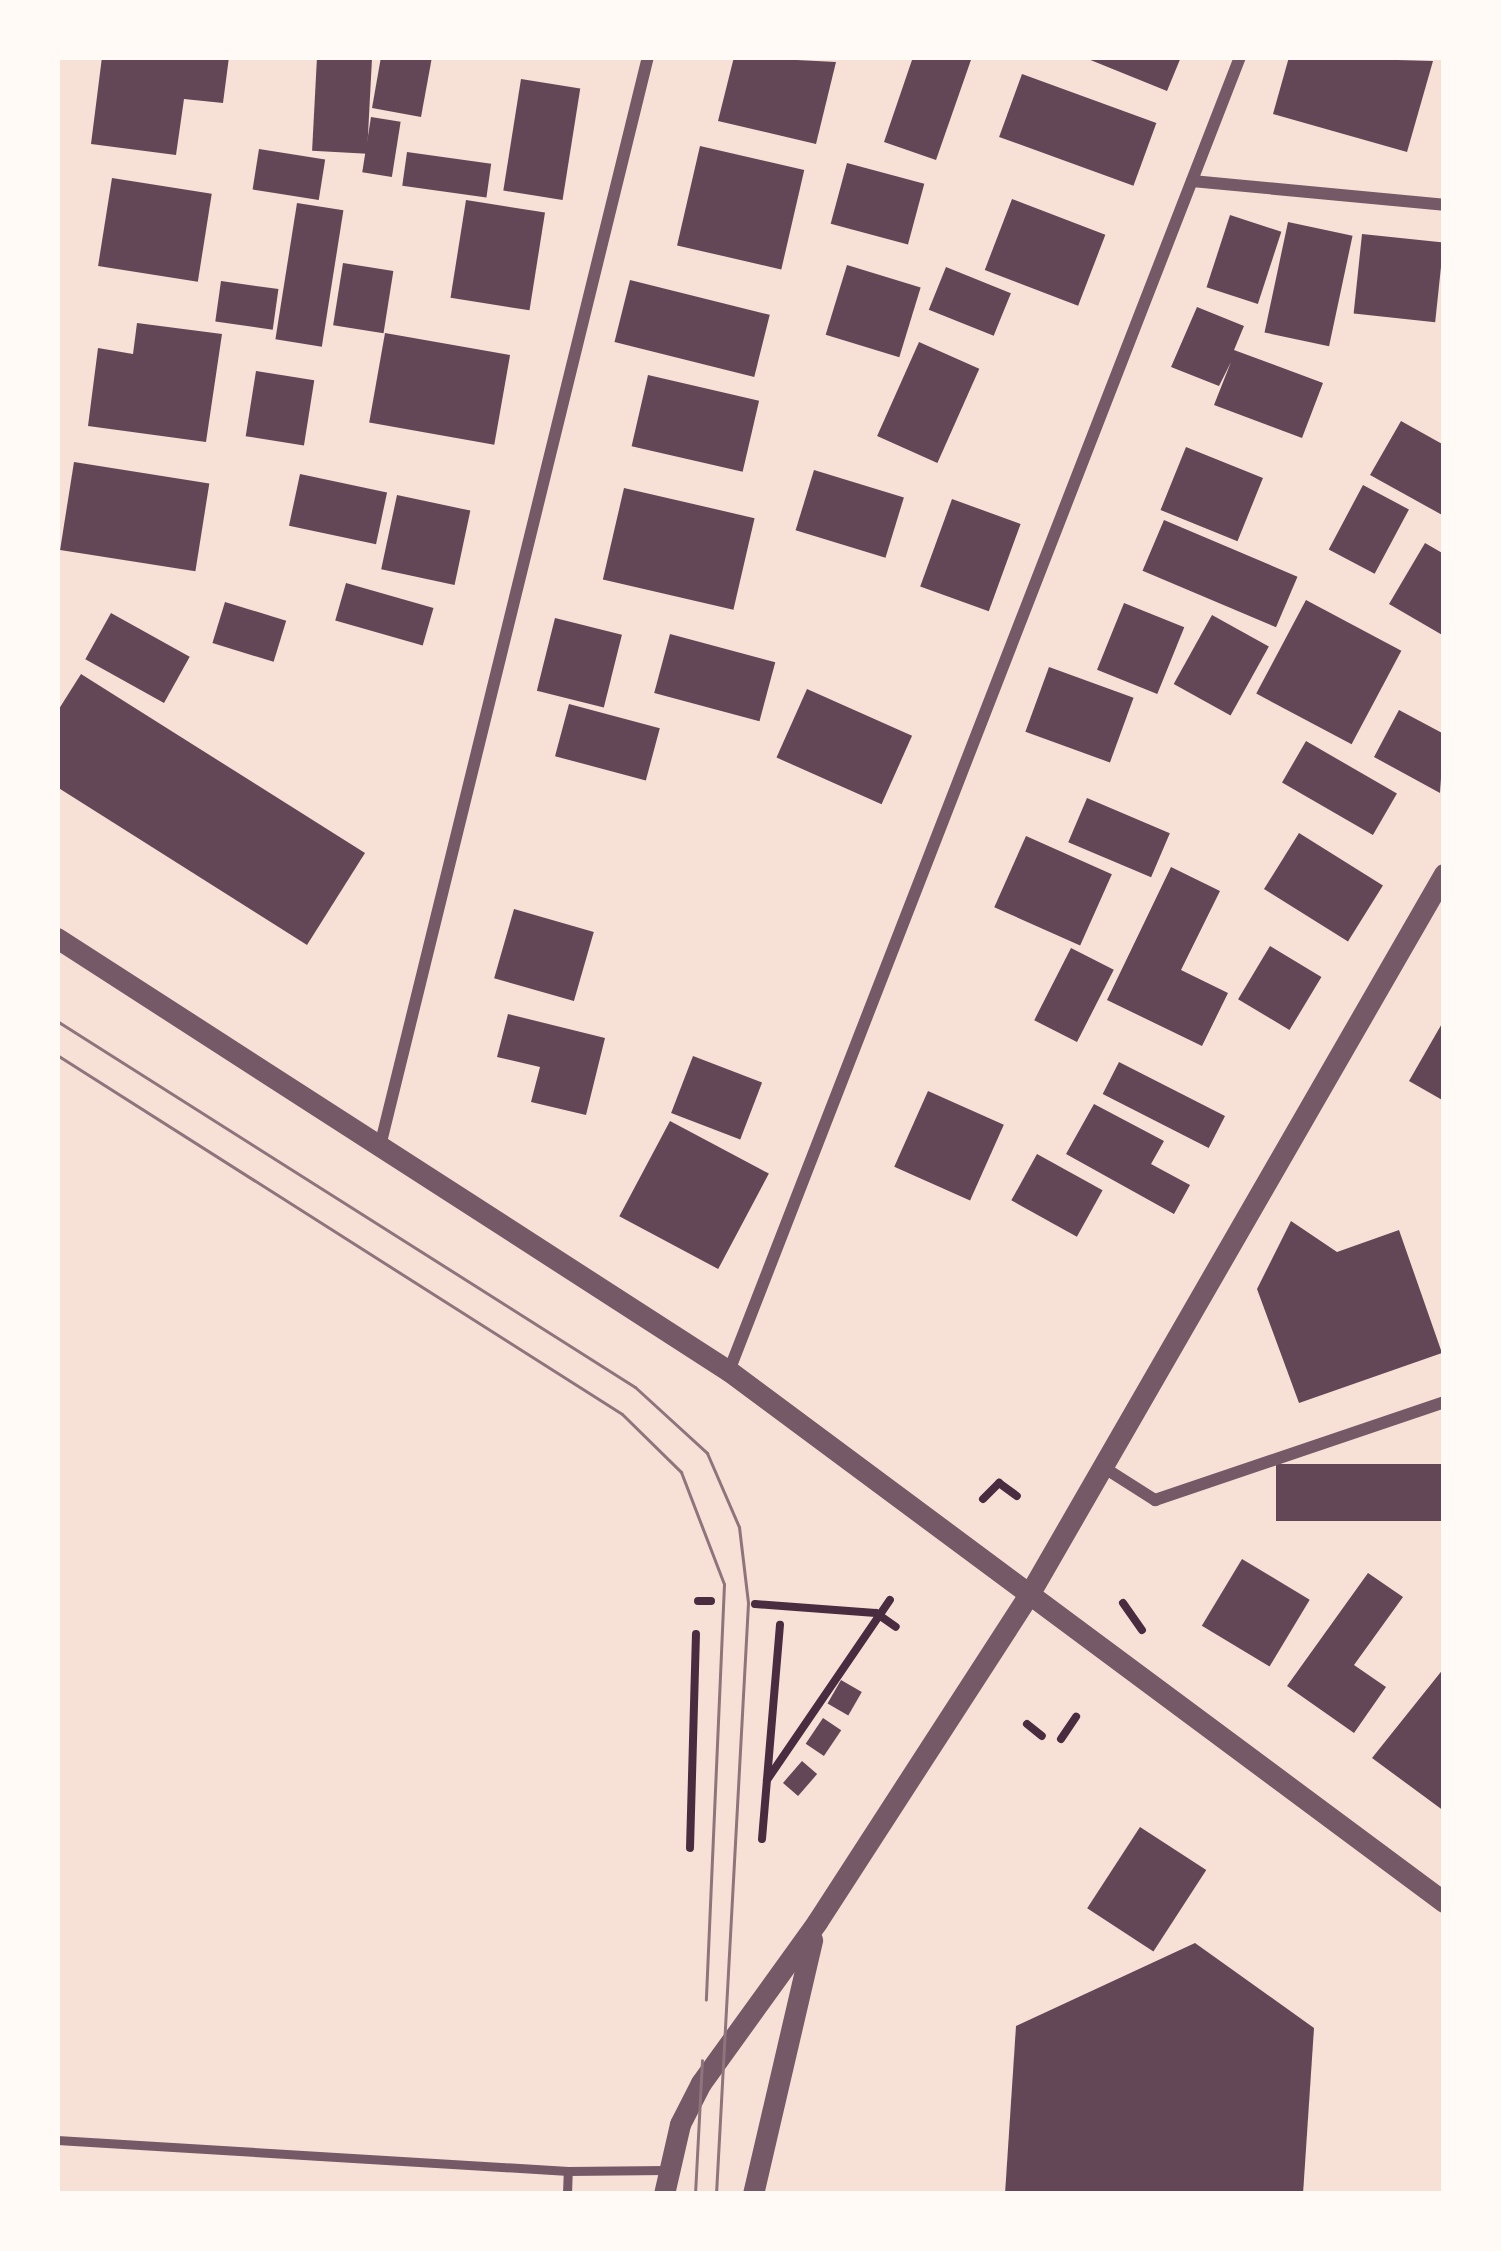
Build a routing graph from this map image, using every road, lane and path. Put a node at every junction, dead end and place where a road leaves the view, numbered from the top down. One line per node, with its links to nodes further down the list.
1 (648, 57): 7 (street)
2 (1240, 57): 3 (street)
3 (1192, 181): 4 (street); 8 (street)
4 (1444, 205)
5 (1444, 874): 10 (street)
6 (57, 938): 7 (street)
7 (381, 1142): 8 (street)
8 (729, 1371): 13 (street)
9 (1444, 1402): 10 (street)
10 (1103, 1467): 13 (street)
11 (1017, 1496): 12 (path)
12 (983, 1499)
13 (1027, 1598): 29 (street); 30 (street)
14 (711, 1600): 16 (path)
15 (890, 1600): 18 (path)
16 (698, 1601)
17 (755, 1604): 18 (path)
18 (876, 1613): 20 (path); 26 (path)
19 (780, 1625): 26 (path)
20 (896, 1627)
21 (696, 1634): 28 (path)
22 (1076, 1717): 25 (path)
23 (1027, 1724): 24 (path)
24 (1042, 1736)
25 (1060, 1739)
26 (767, 1780): 27 (path)
27 (762, 1839)
28 (690, 1848)
29 (1444, 1902)
30 (817, 1922): 32 (street); 36 (street)
31 (57, 2140): 33 (lane)
32 (666, 2170): 33 (lane); 35 (street)
33 (568, 2171): 34 (lane)
34 (567, 2194)
35 (664, 2194)
36 (753, 2194)

